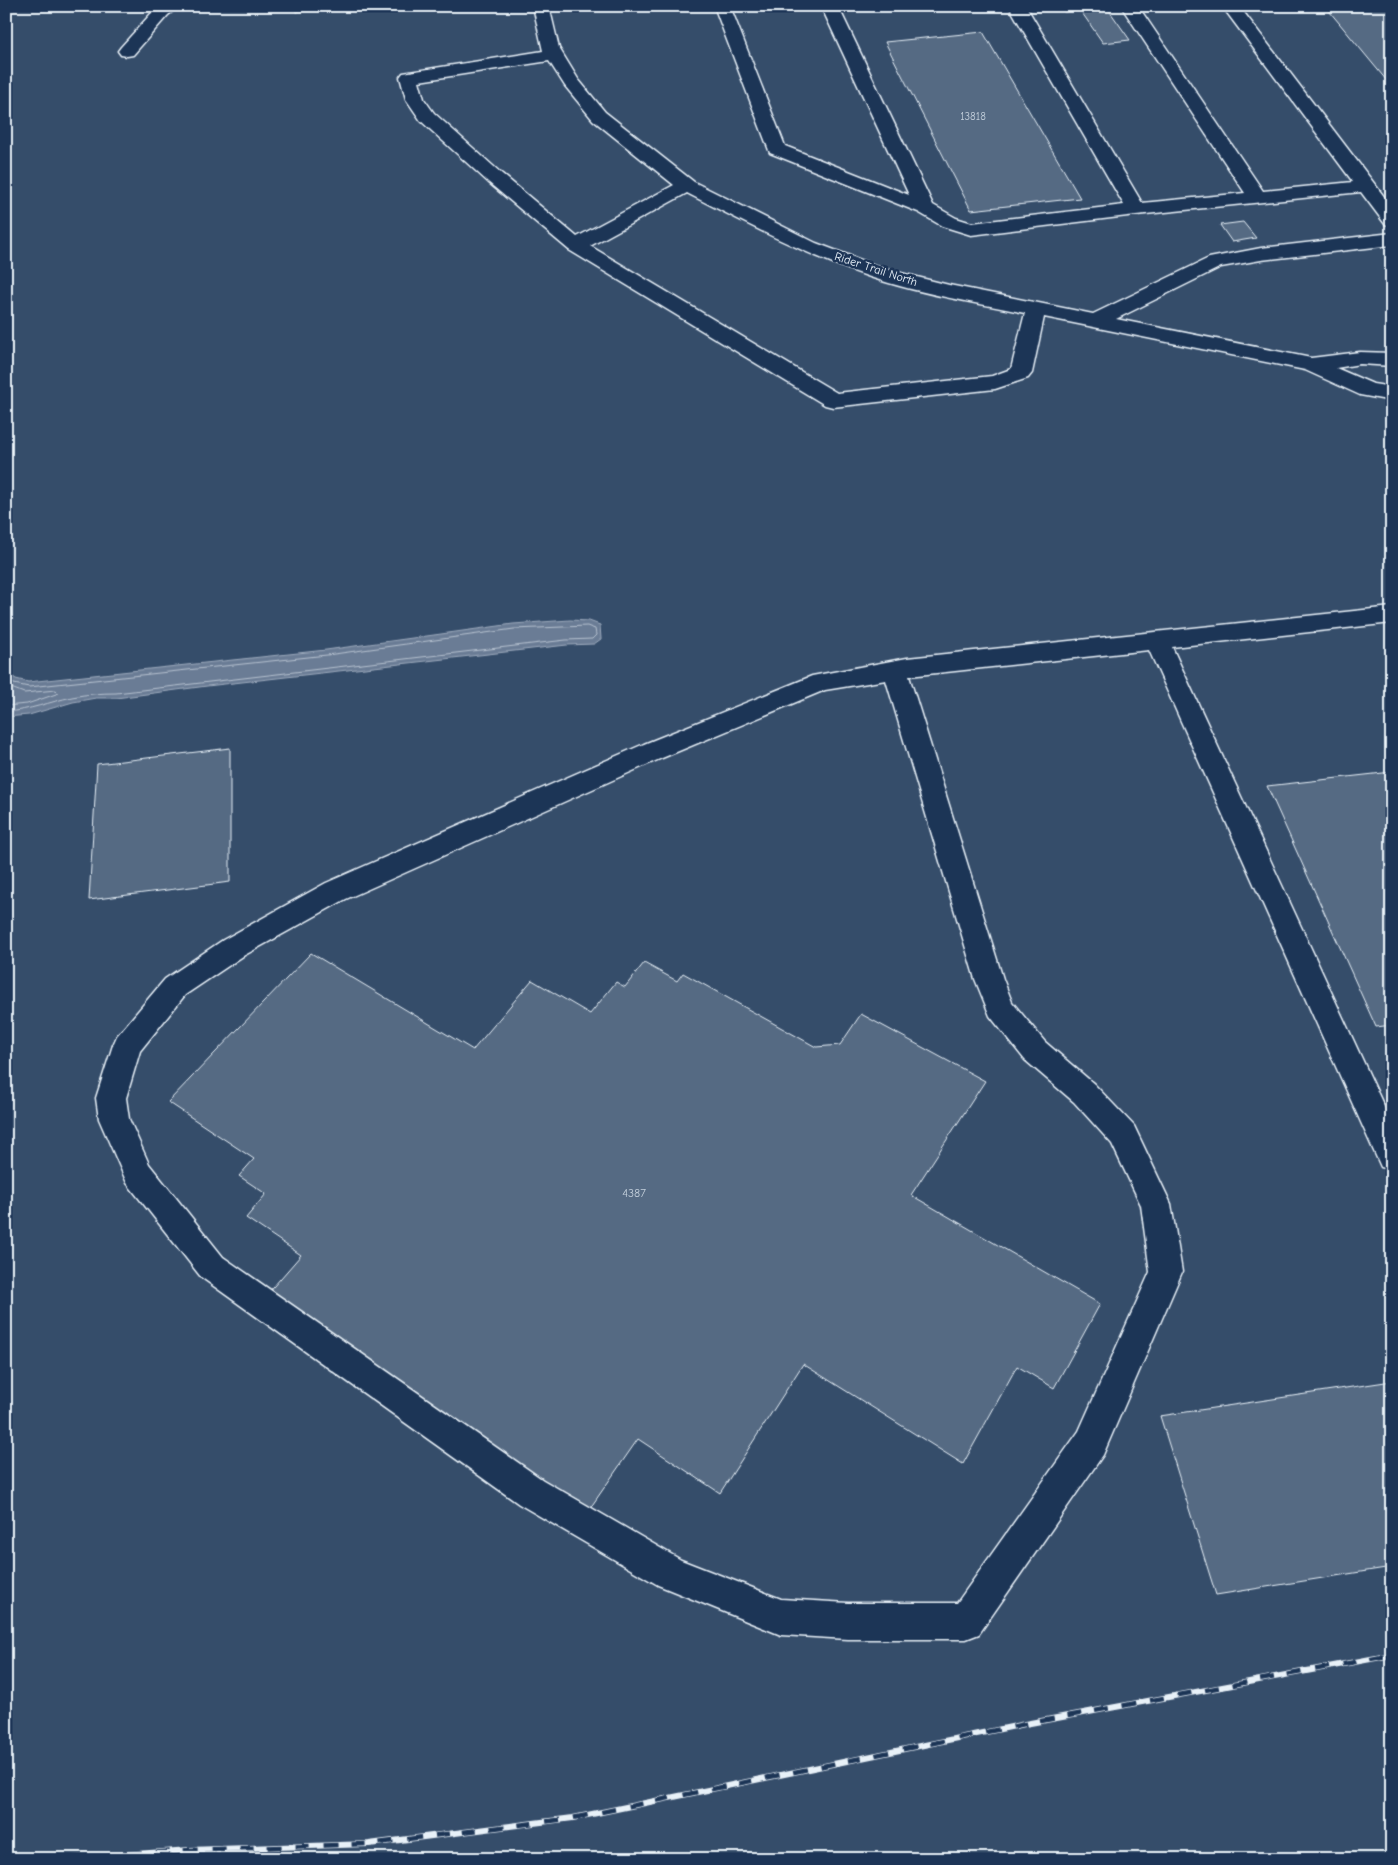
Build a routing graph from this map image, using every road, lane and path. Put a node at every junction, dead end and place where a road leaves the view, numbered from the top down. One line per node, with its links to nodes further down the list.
1 (171, 6): 8 (street)
2 (541, 6): 9 (street, Rider Trail North)
3 (722, 6): 13 (street)
4 (829, 6): 13 (street)
5 (1017, 6): 14 (street)
6 (1129, 6): 12 (street)
7 (1230, 6): 11 (street)
8 (127, 50)
9 (554, 55): 10 (street, Rider Trail North); 17 (street)
10 (687, 186): 17 (street); 18 (street, Rider Trail North)
11 (1366, 186): 12 (street); 15 (street)
12 (1258, 197): 14 (street)
13 (924, 208): 14 (street)
14 (1136, 208)
15 (1392, 220)
16 (1392, 240): 19 (street)
17 (576, 246): 18 (street)
18 (1036, 309): 19 (street, Rider Trail North)
19 (1096, 322): 21 (street, Rider Trail North)
20 (1392, 360): 21 (street, Rider Trail North)
21 (1310, 366): 22 (street, Rider Trail North)
22 (1392, 394)
23 (1392, 615): 24 (street)
24 (1157, 640): 25 (street); 26 (street)
25 (895, 669): 25 (street)
26 (1392, 1157)

